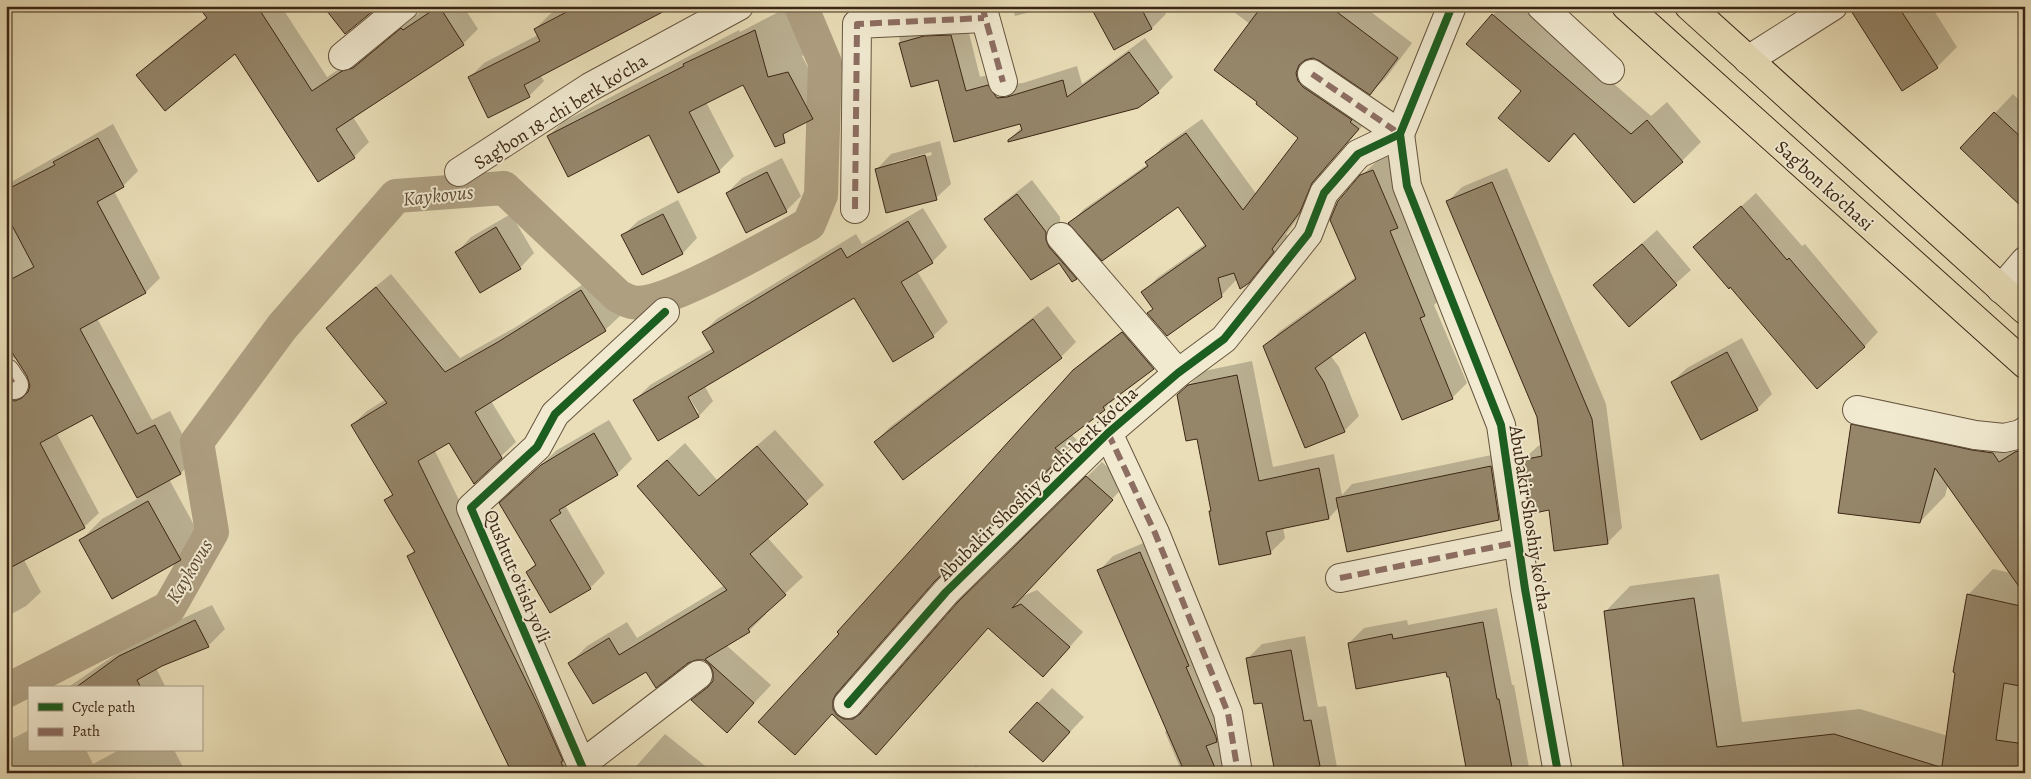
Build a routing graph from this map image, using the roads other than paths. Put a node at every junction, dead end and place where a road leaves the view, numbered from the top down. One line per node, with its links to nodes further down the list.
1 (404, 6): 10 (street)
2 (739, 6): 16 (street, Sag'bon 18-chi berk ko'cha)
3 (1452, 6): 15 (street)
4 (1626, 6): 23 (main road, Sag’bon ko’chasi)
5 (1690, 6): 11 (main road)
6 (1832, 6): 9 (street)
7 (1550, 9): 12 (street)
8 (983, 12): 14 (street); 17 (street)
9 (1801, 14): 11 (street)
10 (343, 56)
11 (1748, 60): 20 (main road)
12 (1610, 70)
13 (1312, 74): 15 (street)
14 (1003, 82)
15 (1400, 134): 24 (street, Abubakir Shoshiy 6-chi berk ko'cha); 28 (street, Abubakir Shoshiy ko'cha)
16 (459, 172)
17 (855, 209)
18 (1060, 237): 24 (street)
19 (2025, 261): 20 (street)
20 (2001, 289): 21 (main road)
21 (2025, 310)
22 (665, 312): 32 (street, Qushtut o'tish yo'li)
23 (2025, 364)
24 (1178, 372): 27 (street, Abubakir Shoshiy 6-chi berk ko'cha)
25 (1857, 410): 26 (street)
26 (2025, 431)
27 (1108, 433): 31 (street, Abubakir Shoshiy 6-chi berk ko'cha); 33 (street, Abubakir Shoshiy 6-chi berk ko'cha)
28 (1520, 542): 29 (street); 34 (street, Abubakir Shoshiy ko'cha)
29 (1340, 578)
30 (698, 675): 32 (street)
31 (848, 704)
32 (584, 768)
33 (1238, 773)
34 (1558, 773)

